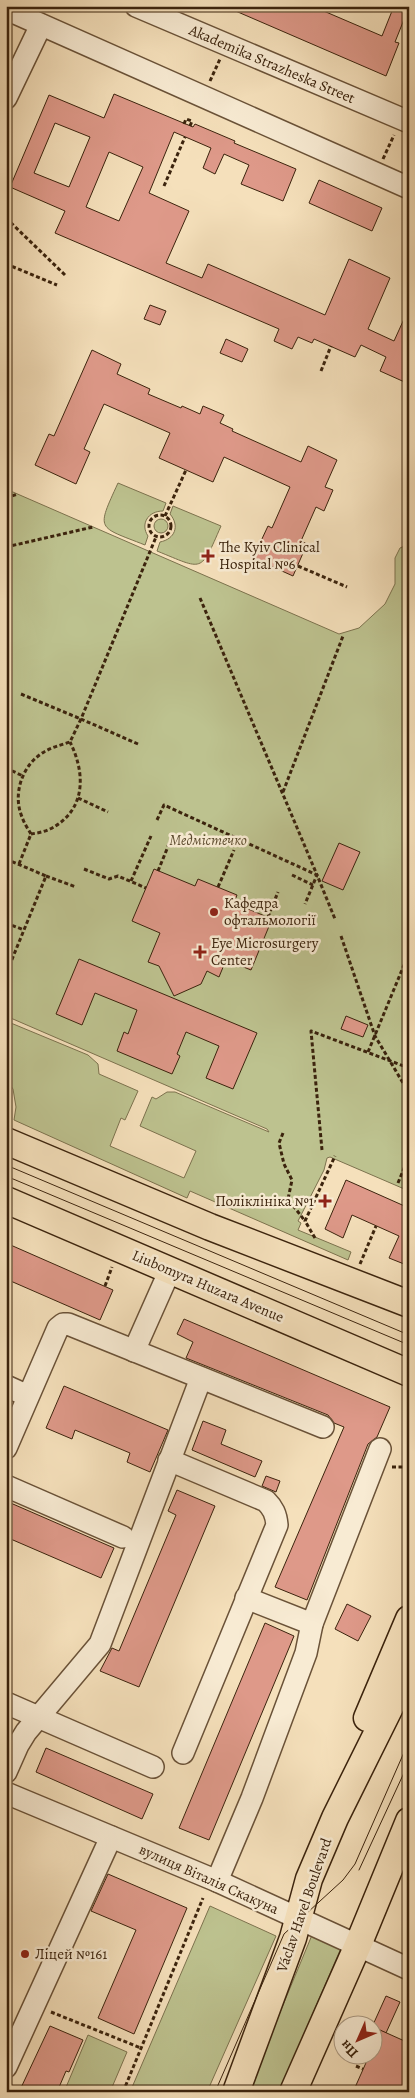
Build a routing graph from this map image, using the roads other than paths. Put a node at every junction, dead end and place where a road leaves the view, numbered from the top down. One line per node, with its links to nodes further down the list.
1 (136, 6): 5 (street, Akademika Strazheska Street)
2 (6, 9): 3 (street)
3 (41, 25): 4 (street); 6 (street)
4 (6, 98)
5 (402, 127)
6 (409, 188)
7 (6, 1141): 10 (main road)
8 (6, 1200): 9 (main road, Liubomyra Huzara Avenue)
9 (170, 1270): 11 (street); 12 (main road, Liubomyra Huzara Avenue)
10 (408, 1304)
11 (134, 1351): 13 (street); 16 (street)
12 (398, 1368): 14 (main road, Liubomyra Huzara Avenue)
13 (202, 1378): 17 (street); 20 (street)
14 (409, 1384)
15 (6, 1386): 16 (street)
16 (28, 1396): 18 (street)
17 (323, 1427)
18 (6, 1448)
19 (383, 1458): 25 (street)
20 (169, 1460): 23 (street); 28 (street)
21 (6, 1486): 22 (street)
22 (123, 1537)
23 (246, 1598): 25 (street); 29 (street)
24 (409, 1619): 33 (main road)
25 (312, 1624): 38 (street)
26 (409, 1668): 33 (main road, Václav Havel Boulevard)
27 (6, 1703): 28 (street)
28 (40, 1718): 30 (street); 31 (street)
29 (183, 1753)
30 (153, 1767)
31 (6, 1772)
32 (6, 1794): 35 (street, вулиця Віталія Скакуна)
33 (335, 1818): 39 (main road, Václav Havel Boulevard)
34 (409, 1821): 37 (main road)
35 (111, 1837): 38 (street, вулиця Віталія Скакуна); 42 (street)
36 (409, 1841): 37 (main road)
37 (386, 1875): 40 (main road)
38 (217, 1881): 39 (street, вулиця Віталія Скакуна)
39 (299, 1918): 40 (street, вулиця Віталія Скакуна); 43 (main road, Václav Havel Boulevard)
40 (358, 1945): 41 (street, вулиця Віталія Скакуна); 44 (main road)
41 (409, 1969)
42 (6, 2067)
43 (236, 2092)
44 (293, 2092)

